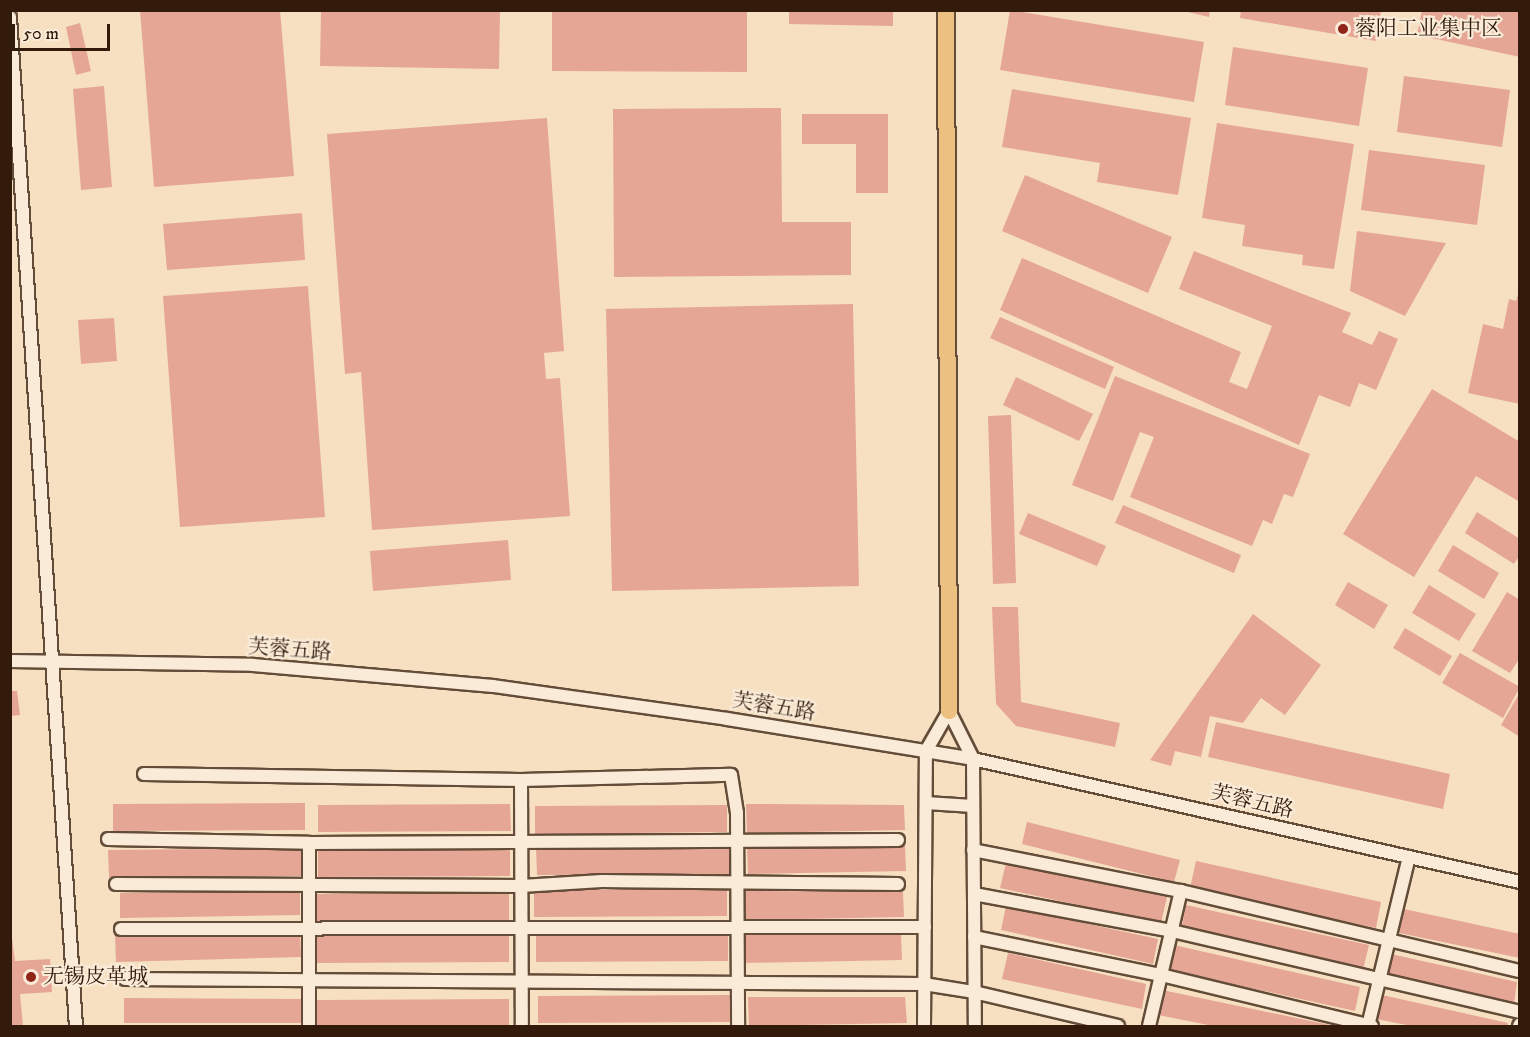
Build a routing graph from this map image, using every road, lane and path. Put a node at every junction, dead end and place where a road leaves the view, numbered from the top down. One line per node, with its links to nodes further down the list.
1 (946, 10): 5 (main road)
2 (10, 17): 4 (street)
3 (10, 661): 4 (street, 芙蓉五路)
4 (54, 661): 6 (street, 芙蓉五路); 45 (street)
5 (949, 711): 6 (street); 7 (street)
6 (926, 751): 7 (street, 芙蓉五路); 10 (street)
7 (973, 759): 11 (street); 18 (street, 芙蓉五路)
8 (144, 774): 9 (street)
9 (521, 780): 13 (street); 15 (street)
10 (926, 803): 11 (street); 30 (street)
11 (973, 806): 17 (street)
12 (108, 839): 16 (street)
13 (737, 840): 14 (street); 15 (street); 19 (street)
14 (898, 840)
15 (521, 841): 16 (street); 24 (street)
16 (309, 843): 23 (street)
17 (974, 850): 25 (street); 26 (street)
18 (1409, 857): 20 (street, 芙蓉五路); 34 (street)
19 (737, 882): 22 (street); 24 (street); 28 (street)
20 (1520, 882)
21 (117, 884): 23 (street)
22 (898, 884)
23 (309, 885): 24 (street); 29 (street)
24 (521, 886): 27 (street)
25 (1181, 891): 32 (street); 34 (street)
26 (974, 894): 32 (street); 33 (street)
27 (521, 925): 28 (street); 29 (street); 39 (street)
28 (737, 926): 30 (street); 40 (street)
29 (309, 927): 31 (street); 41 (street)
30 (925, 927): 42 (street)
31 (121, 928)
32 (1172, 931): 36 (street); 38 (street)
33 (974, 937): 36 (street); 43 (street)
34 (1389, 940): 35 (street); 38 (street)
35 (1520, 971)
36 (1161, 975): 52 (street); 53 (street)
37 (125, 979): 41 (street)
38 (1379, 981): 44 (street); 53 (street)
39 (522, 982): 40 (street); 41 (street); 47 (street)
40 (738, 982): 42 (street); 48 (street)
41 (309, 983): 46 (street)
42 (924, 984): 43 (street); 49 (street)
43 (974, 992): 50 (street); 51 (street)
44 (1520, 1012)
45 (76, 1026)
46 (309, 1026)
47 (522, 1026)
48 (738, 1026)
49 (924, 1026)
50 (975, 1026)
51 (1118, 1026)
52 (1149, 1026)
53 (1370, 1026)

